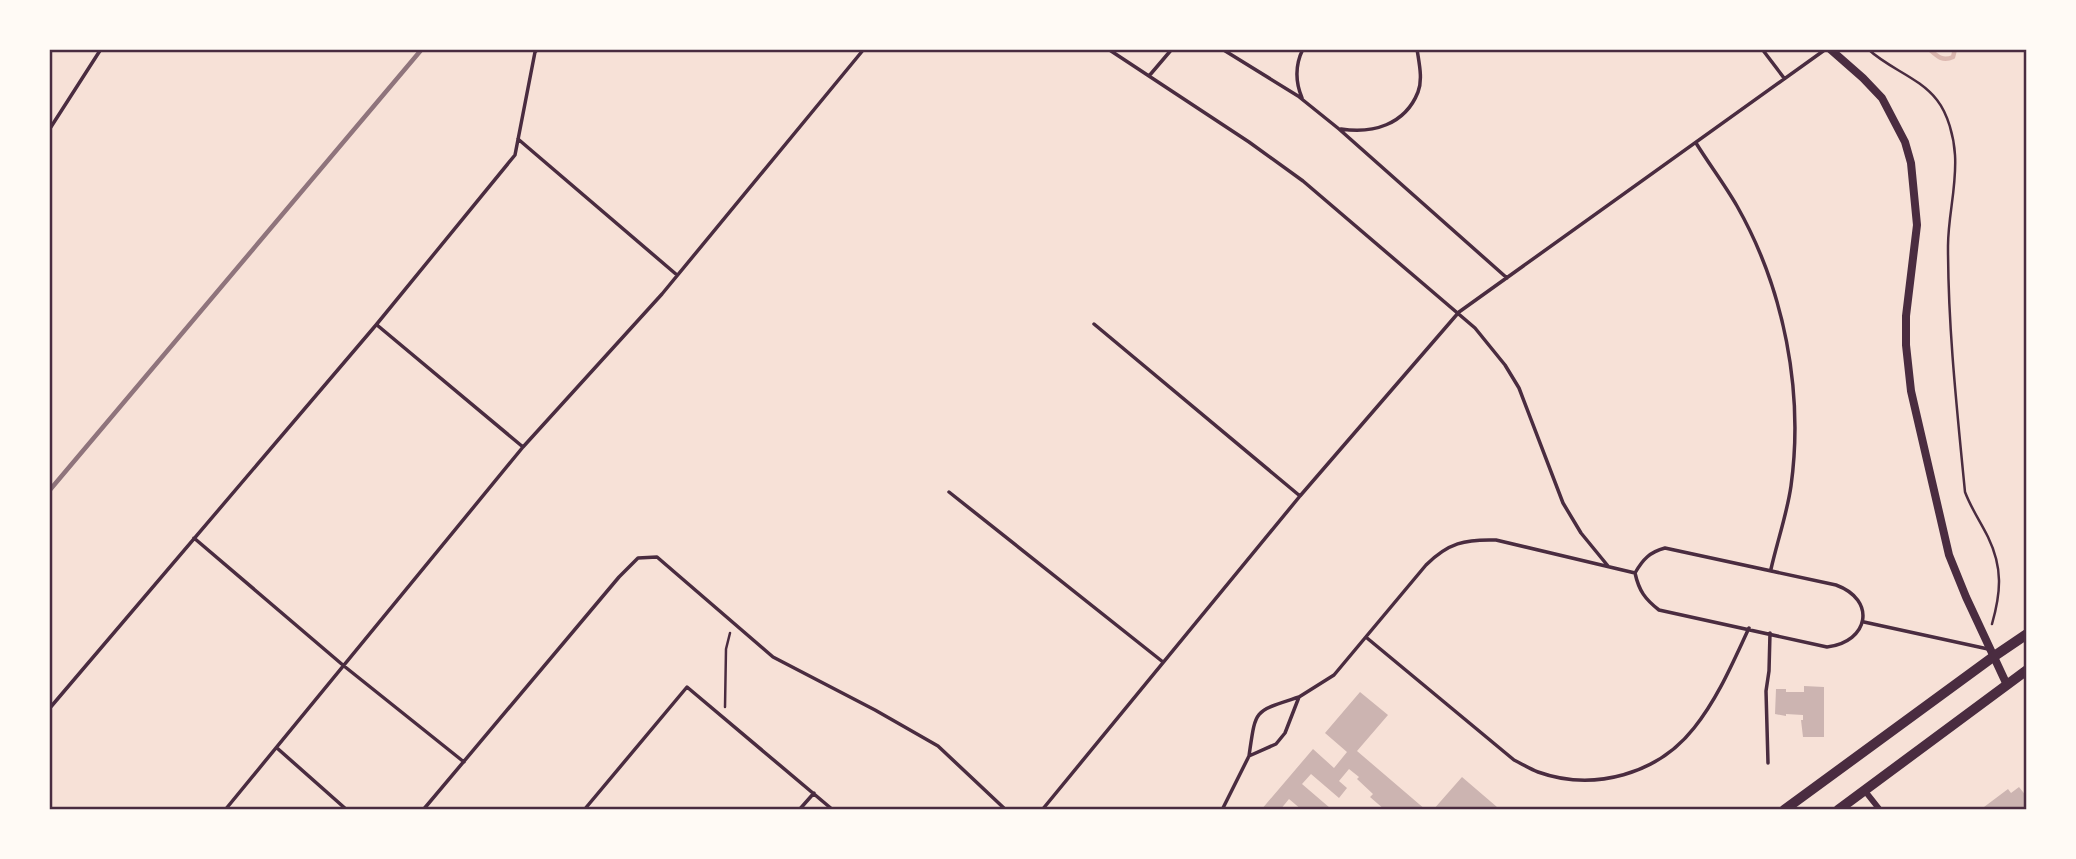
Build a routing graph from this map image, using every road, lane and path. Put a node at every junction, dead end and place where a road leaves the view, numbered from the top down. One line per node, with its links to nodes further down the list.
1 (101, 49): 16 (lane)
2 (538, 49): 17 (lane)
3 (864, 49): 19 (lane)
4 (1108, 49): 12 (lane)
5 (1172, 49): 12 (lane)
6 (1222, 49): 14 (lane)
7 (1303, 49): 14 (lane)
8 (1418, 49): 15 (lane)
9 (1762, 49): 13 (lane)
10 (1828, 49): 13 (lane); 38 (street)
11 (1868, 49): 34 (path)
12 (1149, 76): 21 (lane)
13 (1784, 79): 18 (lane)
14 (1304, 101): 15 (lane)
15 (1339, 129): 20 (lane)
16 (49, 130)
17 (518, 139): 19 (lane); 23 (lane)
18 (1696, 143): 20 (lane); 29 (lane)
19 (677, 275): 24 (lane)
20 (1507, 278): 21 (lane)
21 (1459, 312): 26 (lane); 28 (lane)
22 (1094, 324): 26 (lane)
23 (376, 325): 24 (lane); 27 (lane)
24 (523, 447): 40 (lane)
25 (949, 492): 39 (lane)
26 (1300, 496): 39 (lane)
27 (194, 538): 40 (lane); 44 (lane)
28 (1608, 566): 30 (lane); 37 (lane)
29 (1771, 569): 30 (lane); 31 (lane)
30 (1635, 573): 33 (lane)
31 (1864, 622): 35 (lane); 38 (lane)
32 (734, 624): 45 (path); 48 (lane); 58 (lane)
33 (1749, 628): 35 (lane); 37 (lane)
34 (1990, 629)
35 (1770, 633): 49 (lane)
36 (2027, 634): 38 (main road)
37 (1366, 638): 43 (lane)
38 (1992, 653): 42 (street); 61 (main road)
39 (1163, 662): 59 (lane)
40 (344, 666): 46 (lane); 48 (lane)
41 (2027, 670): 42 (main road)
42 (2007, 685): 50 (main road)
43 (1299, 697): 47 (lane); 47 (lane)
44 (49, 709)
45 (726, 720): 51 (lane); 55 (lane)
46 (277, 748): 52 (lane); 53 (lane)
47 (1250, 756): 60 (lane)
48 (464, 762): 54 (lane)
49 (1768, 763)
50 (1865, 790): 62 (main road); 63 (street)
51 (814, 793): 56 (lane); 57 (lane)
52 (225, 810)
53 (347, 810)
54 (423, 810)
55 (584, 810)
56 (799, 810)
57 (833, 810)
58 (1006, 810)
59 (1042, 810)
60 (1222, 810)
61 (1784, 810)
62 (1838, 810)
63 (1880, 810)

